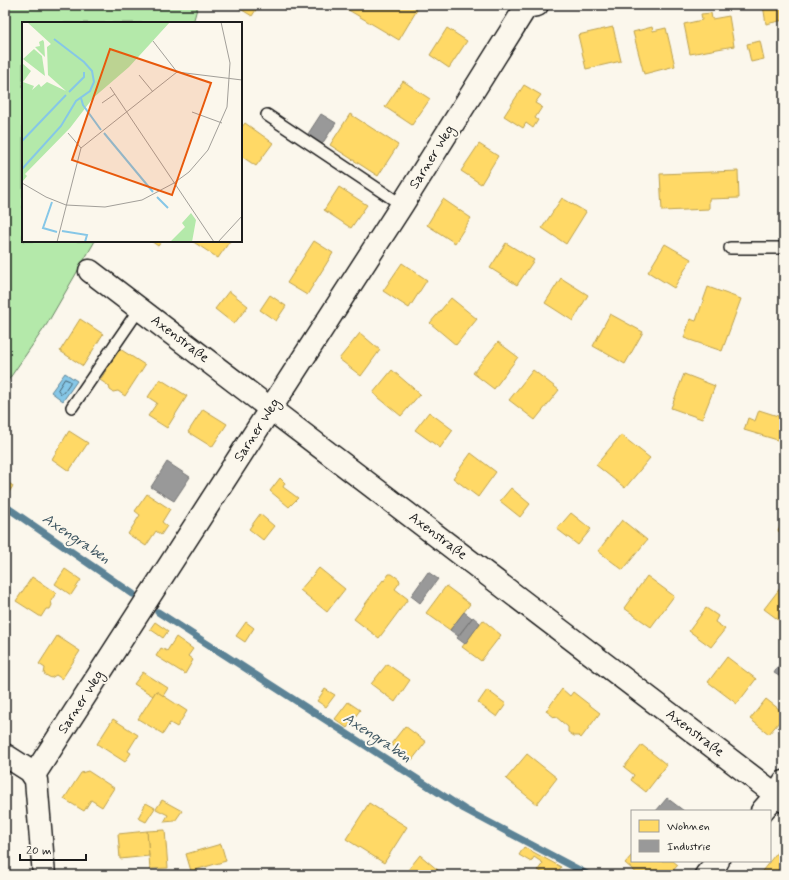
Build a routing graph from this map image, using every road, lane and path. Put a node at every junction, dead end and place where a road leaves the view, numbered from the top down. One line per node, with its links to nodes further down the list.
1 (529, 6): 3 (street, Sarner Weg)
2 (267, 115): 3 (lane)
3 (402, 205): 9 (street, Sarner Weg)
4 (730, 248): 5 (lane)
5 (784, 248)
6 (90, 271): 7 (street, Axenstraße)
7 (140, 308): 8 (lane); 9 (street, Axenstraße)
8 (72, 407)
9 (271, 408): 11 (street, Sarner Weg); 12 (street, Axenstraße)
10 (5, 755): 11 (street)
11 (34, 775): 15 (street)
12 (781, 793): 13 (street)
13 (763, 810)
14 (717, 862): 16 (street)
15 (44, 875)
16 (706, 875)

